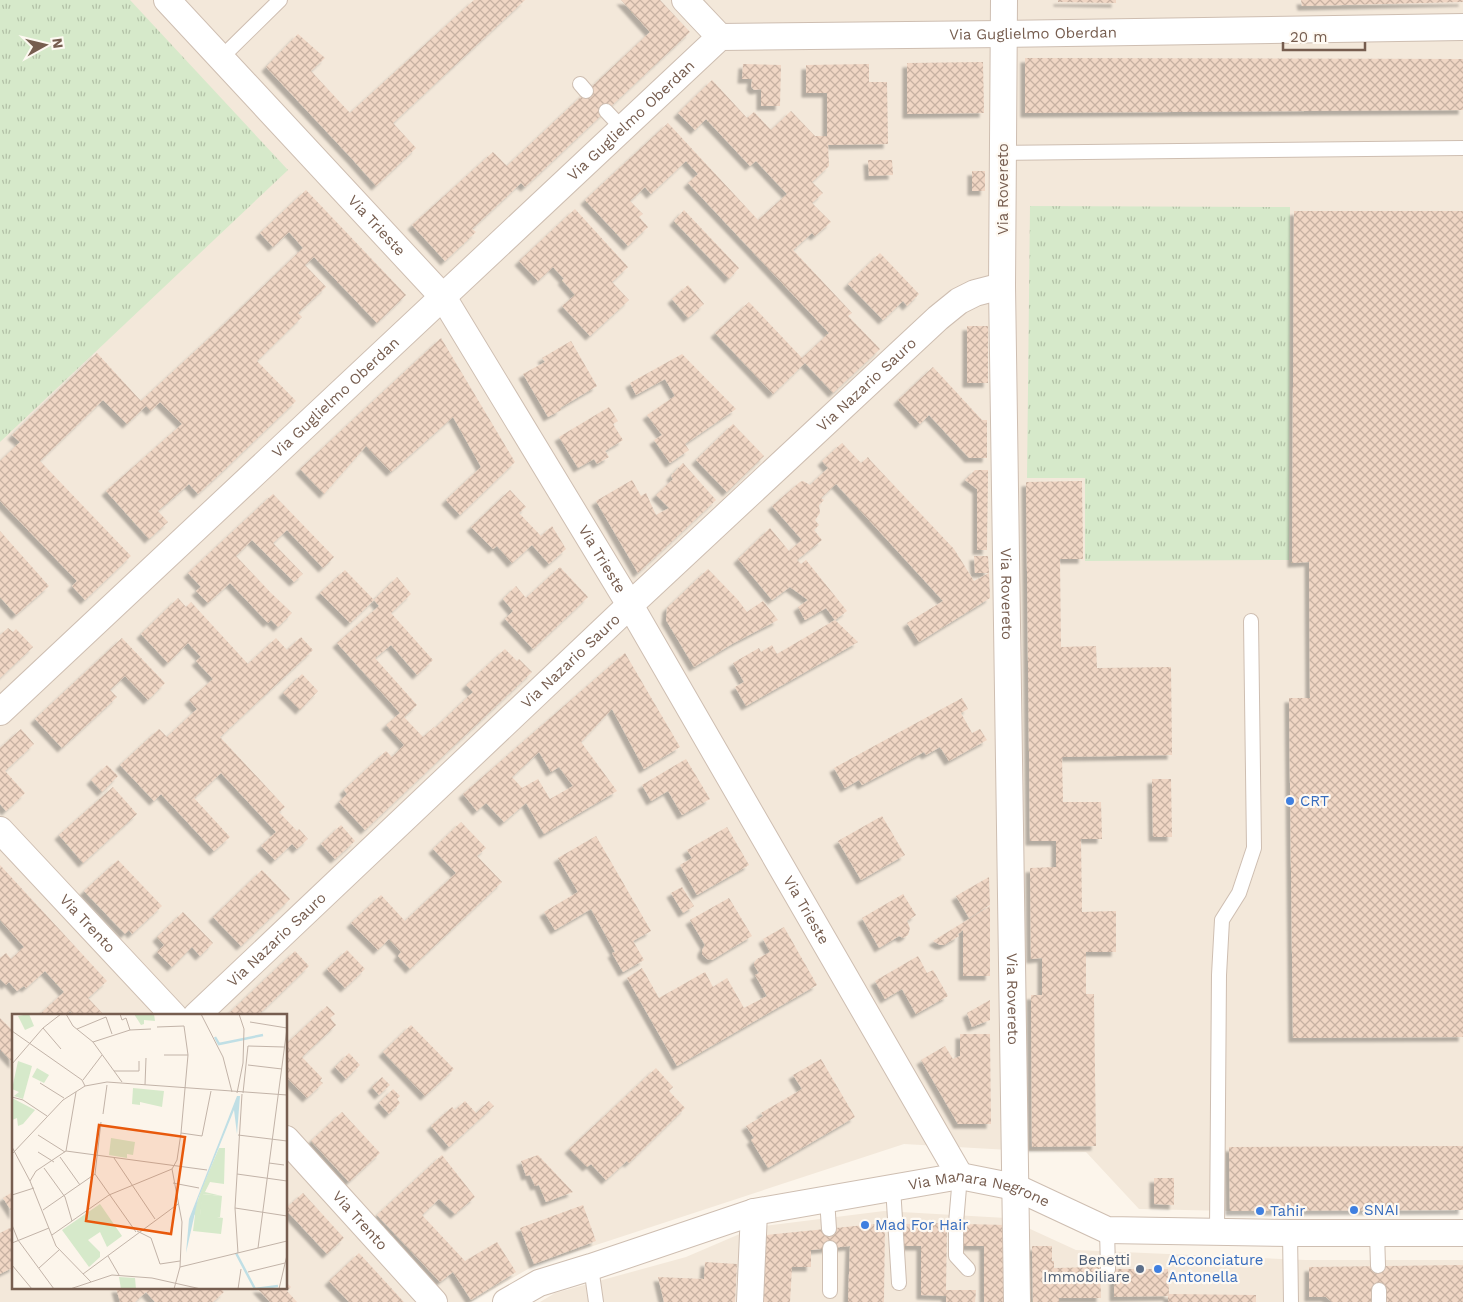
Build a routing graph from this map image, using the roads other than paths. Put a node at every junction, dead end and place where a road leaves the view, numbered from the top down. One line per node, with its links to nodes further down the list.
1 (167, 0): 8 (street, Via Trieste)
2 (280, 0): 8 (lane)
3 (685, 0): 7 (street)
4 (1004, 0): 6 (street, Via Rovereto)
5 (1463, 28): 6 (street, Via Guglielmo Oberdan)
6 (1004, 34): 7 (street, Via Guglielmo Oberdan); 10 (street, Via Rovereto)
7 (720, 37): 12 (street, Via Guglielmo Oberdan)
8 (221, 58): 12 (street, Via Trieste)
9 (1463, 148): 10 (lane)
10 (1003, 153): 11 (street, Via Rovereto)
11 (1002, 286): 13 (street, Via Nazario Sauro); 22 (street, Via Rovereto)
12 (443, 296): 13 (street, Via Trieste); 15 (street, Via Guglielmo Oberdan)
13 (630, 605): 18 (street, Via Nazario Sauro); 20 (street, Via Trieste)
14 (1251, 621): 27 (lane)
15 (0, 712)
16 (0, 830): 17 (street, Via Trento)
17 (172, 1014)
18 (198, 1014)
19 (288, 1141): 38 (street, Via Trento)
20 (960, 1176): 21 (street, Via Manara Negrone); 22 (street, Via Manara Negrone); 35 (lane)
21 (893, 1187): 23 (street, Via Manara Negrone); 36 (lane)
22 (1015, 1187): 26 (street, Via Manara Negrone); 42 (street, Via Rovereto)
23 (827, 1199): 24 (street, Via Manara Negrone); 25 (lane)
24 (754, 1212): 33 (street, Via Manara Negrone); 41 (street)
25 (829, 1229)
26 (1107, 1230): 27 (street, Via Manara Negrone); 34 (lane)
27 (1217, 1232): 28 (street, Via Manara Negrone)
28 (1290, 1233): 29 (street, Via Manara Negrone); 43 (lane)
29 (1377, 1233): 30 (street, Via Manara Negrone); 32 (lane)
30 (1463, 1233)
31 (830, 1248): 37 (lane)
32 (1378, 1266)
33 (591, 1267): 39 (street, Via Manara Negrone); 40 (lane)
34 (1108, 1268)
35 (968, 1269)
36 (899, 1282)
37 (830, 1291)
38 (434, 1302)
39 (506, 1302)
40 (596, 1302)
41 (750, 1302)
42 (1017, 1302)
43 (1291, 1302)

